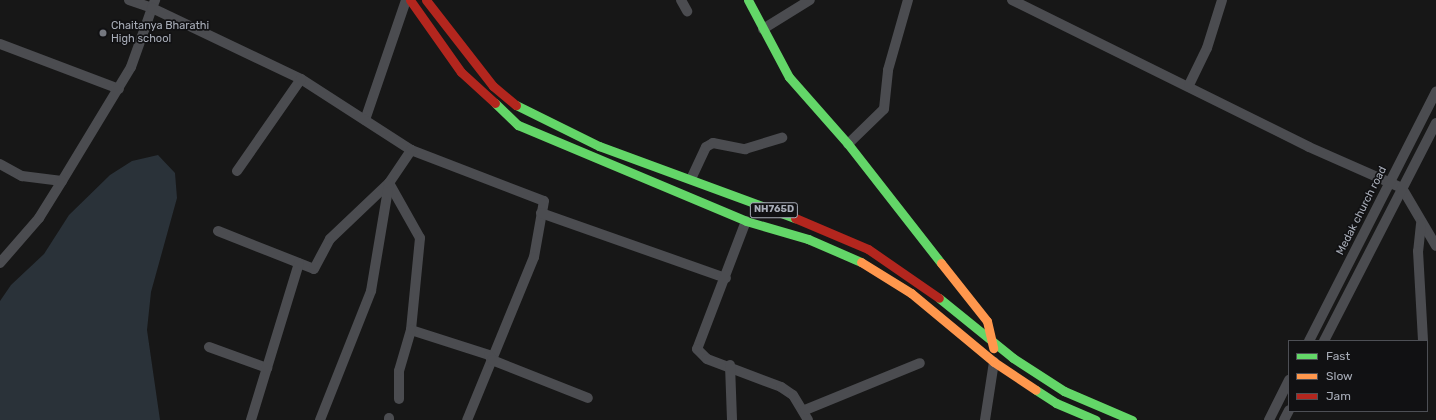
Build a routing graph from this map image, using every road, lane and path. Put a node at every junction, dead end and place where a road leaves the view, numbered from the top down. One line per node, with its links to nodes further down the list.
1 (130, 0): 11 (street)
2 (406, 0): 19 (street)
3 (410, 0): 32 (main road, NH765D)
4 (426, 0): 26 (main road, NH765D)
5 (681, 0): 12 (street)
6 (748, 0): 13 (main road)
7 (810, 0): 13 (street)
8 (908, 0): 22 (street)
9 (1012, 0): 16 (street)
10 (1222, 0): 16 (street)
11 (153, 4): 15 (street); 17 (street)
12 (687, 11)
13 (762, 28): 22 (main road)
14 (0, 44): 17 (street)
15 (302, 79): 19 (street); 25 (street)
16 (1189, 85): 28 (street)
17 (119, 89): 27 (street)
18 (1436, 92): 28 (street, Medak church road)
19 (366, 120): 23 (street)
20 (1436, 123): 30 (street)
21 (782, 138): 26 (street)
22 (848, 144): 43 (main road)
23 (411, 150): 29 (street); 31 (street)
24 (0, 164): 27 (street)
25 (237, 171)
26 (691, 179): 43 (main road, NH765D)
27 (62, 181): 36 (street)
28 (1390, 182): 30 (street); 40 (street, Medak church road)
29 (390, 183): 37 (street); 39 (street); 55 (street)
30 (1402, 188): 33 (street); 41 (street)
31 (541, 213): 38 (street); 45 (street)
32 (746, 221): 38 (street); 46 (main road, NH765D)
33 (1421, 224): 35 (street); 42 (street)
34 (218, 231): 37 (street)
35 (1436, 246)
36 (0, 263)
37 (299, 264): 49 (street)
38 (726, 278): 48 (street)
39 (411, 330): 45 (street); 52 (street)
40 (1310, 340)
41 (1325, 340)
42 (1422, 340)
43 (993, 341): 46 (main road); 60 (main road, NH765D)
44 (208, 347): 49 (street)
45 (492, 360): 51 (street); 56 (street)
46 (994, 362): 58 (street); 59 (main road, NH765D)
47 (920, 363): 53 (street)
48 (730, 365): 53 (street); 57 (street)
49 (267, 368): 54 (street)
50 (1288, 382): 61 (street)
51 (588, 398)
52 (399, 399)
53 (806, 415)
54 (251, 420)
55 (320, 420)
56 (467, 420)
57 (732, 420)
58 (984, 420)
59 (1096, 420)
60 (1132, 420)
61 (1269, 420)

